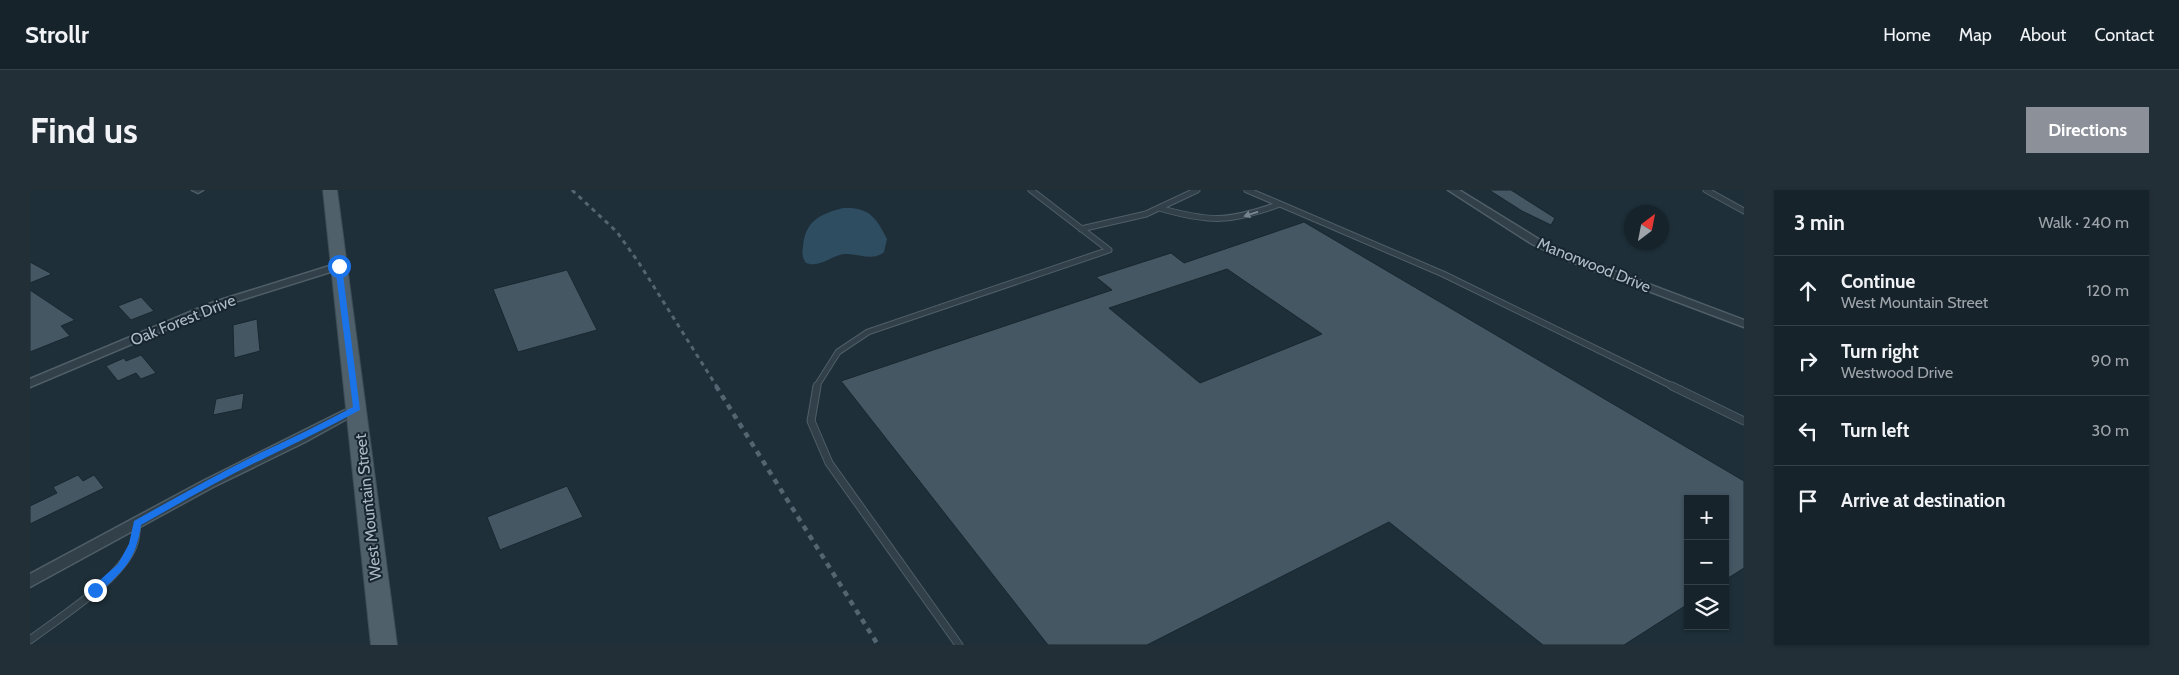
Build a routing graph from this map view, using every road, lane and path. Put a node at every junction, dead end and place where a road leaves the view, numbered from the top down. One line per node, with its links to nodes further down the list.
1 (330, 190): 11 (main road, West Mountain Street)
2 (1031, 190): 10 (lane)
3 (1197, 190): 8 (lane)
4 (1248, 190): 7 (lane)
5 (1453, 190): 12 (street, Manorwood Drive)
6 (1706, 190): 9 (lane)
7 (1280, 204): 8 (lane, one-way to 8); 15 (lane)
8 (1159, 208): 10 (lane)
9 (1744, 210)
10 (1081, 229): 20 (lane)
11 (339, 266): 13 (street, Oak Forest Drive); 14 (main road, West Mountain Street)
12 (1744, 324)
13 (30, 383)
14 (358, 408): 16 (street); 19 (main road, West Mountain Street)
15 (1744, 421)
16 (137, 523): 17 (street); 18 (lane)
17 (30, 581)
18 (30, 640)
19 (384, 645)
20 (959, 645)

